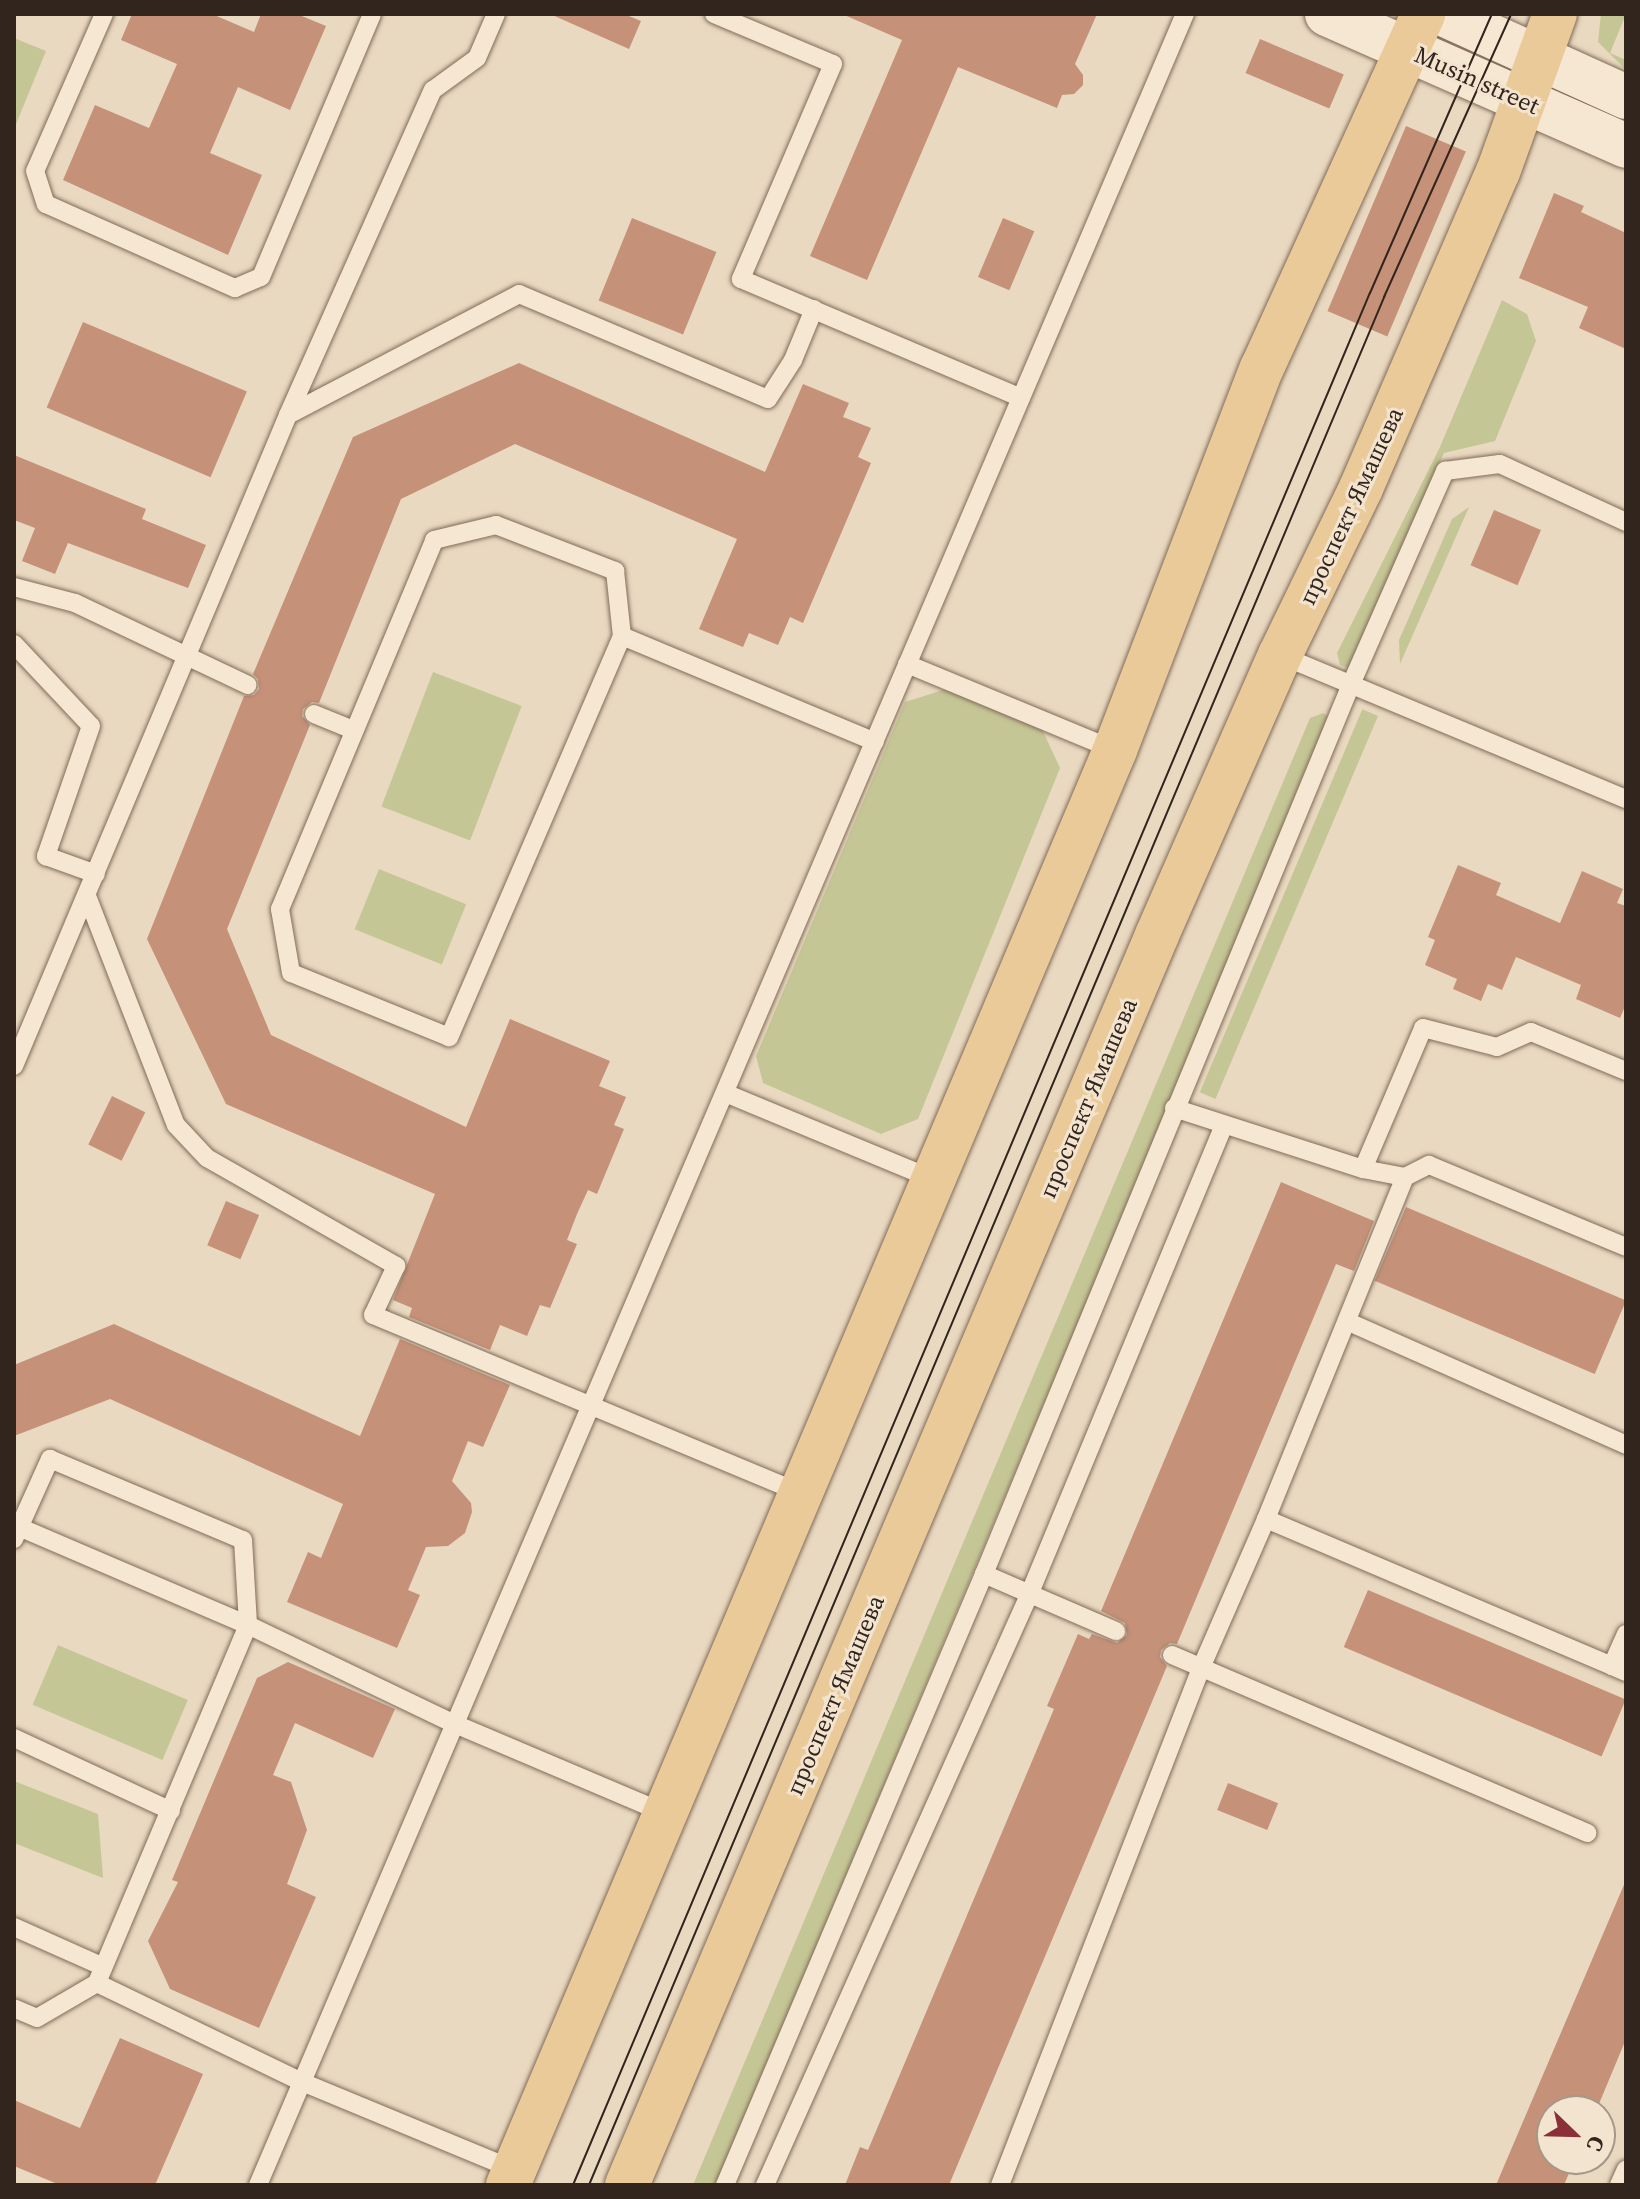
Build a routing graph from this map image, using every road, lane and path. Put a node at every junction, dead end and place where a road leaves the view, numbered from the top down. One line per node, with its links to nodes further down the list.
1 (104, 14): 2 (lane)
2 (372, 14)
3 (496, 14): 16 (lane)
4 (714, 14): 14 (lane)
5 (1185, 14): 15 (lane)
6 (1327, 14): 9 (street, Musin street)
7 (1443, 14): 10 (street, Musin street)
8 (1555, 14): 10 (main road, проспект Ямашева)
9 (1415, 31): 12 (street, Musin street); 29 (main road)
10 (1538, 57): 11 (street, Musin street); 12 (main road, проспект Ямашева)
11 (1626, 97)
12 (1523, 100): 13 (street, Musin street); 21 (main road, проспект Ямашева)
13 (1626, 146)
14 (814, 309): 15 (lane); 16 (lane)
15 (1021, 398): 23 (lane)
16 (288, 415): 22 (lane)
17 (1626, 522): 24 (lane)
18 (14, 587): 22 (lane)
19 (622, 636): 27 (lane); 27 (lane); 28 (lane)
20 (14, 644): 31 (lane)
21 (1280, 655): 24 (lane); 68 (main road, проспект Ямашева)
22 (185, 658): 25 (lane); 31 (lane)
23 (907, 664): 28 (lane); 29 (lane)
24 (1352, 682): 30 (lane); 36 (lane)
25 (248, 685)
26 (314, 714): 27 (lane)
27 (353, 730)
28 (875, 742): 35 (lane)
29 (1115, 750): 40 (main road)
30 (1626, 799)
31 (96, 874): 32 (lane)
32 (87, 896): 33 (lane); 43 (lane)
33 (14, 1066)
34 (1626, 1071): 38 (lane)
35 (725, 1093): 40 (lane); 43 (lane)
36 (1174, 1108): 37 (lane); 48 (lane)
37 (1224, 1125): 38 (lane); 49 (lane)
38 (1363, 1169): 39 (lane)
39 (1405, 1177): 41 (lane); 46 (lane)
40 (935, 1180): 45 (main road)
41 (1626, 1247)
42 (1351, 1323): 44 (lane)
43 (591, 1407): 45 (lane); 56 (lane)
44 (1626, 1445)
45 (801, 1493): 59 (main road)
46 (1266, 1519): 54 (lane); 55 (lane)
47 (17, 1533): 50 (lane); 50 (lane)
48 (984, 1574): 49 (lane); 69 (lane)
49 (1029, 1595): 51 (lane); 70 (lane)
50 (248, 1625): 56 (lane); 58 (lane)
51 (1116, 1631)
52 (1626, 1634): 55 (lane)
53 (1172, 1655): 54 (lane)
54 (1201, 1668): 60 (lane); 71 (lane)
55 (1619, 1669)
56 (455, 1724): 59 (lane); 64 (lane)
57 (14, 1738): 58 (lane)
58 (171, 1811): 62 (lane)
59 (667, 1814): 66 (main road)
60 (1587, 1833)
61 (14, 1927): 62 (lane)
62 (100, 1975): 63 (lane); 64 (lane)
63 (14, 2008)
64 (302, 2082): 66 (lane); 67 (lane)
65 (1626, 2169): 72 (lane)
66 (511, 2178)
67 (258, 2185)
68 (627, 2185)
69 (725, 2185)
70 (765, 2185)
71 (1000, 2185)
72 (1619, 2185)

